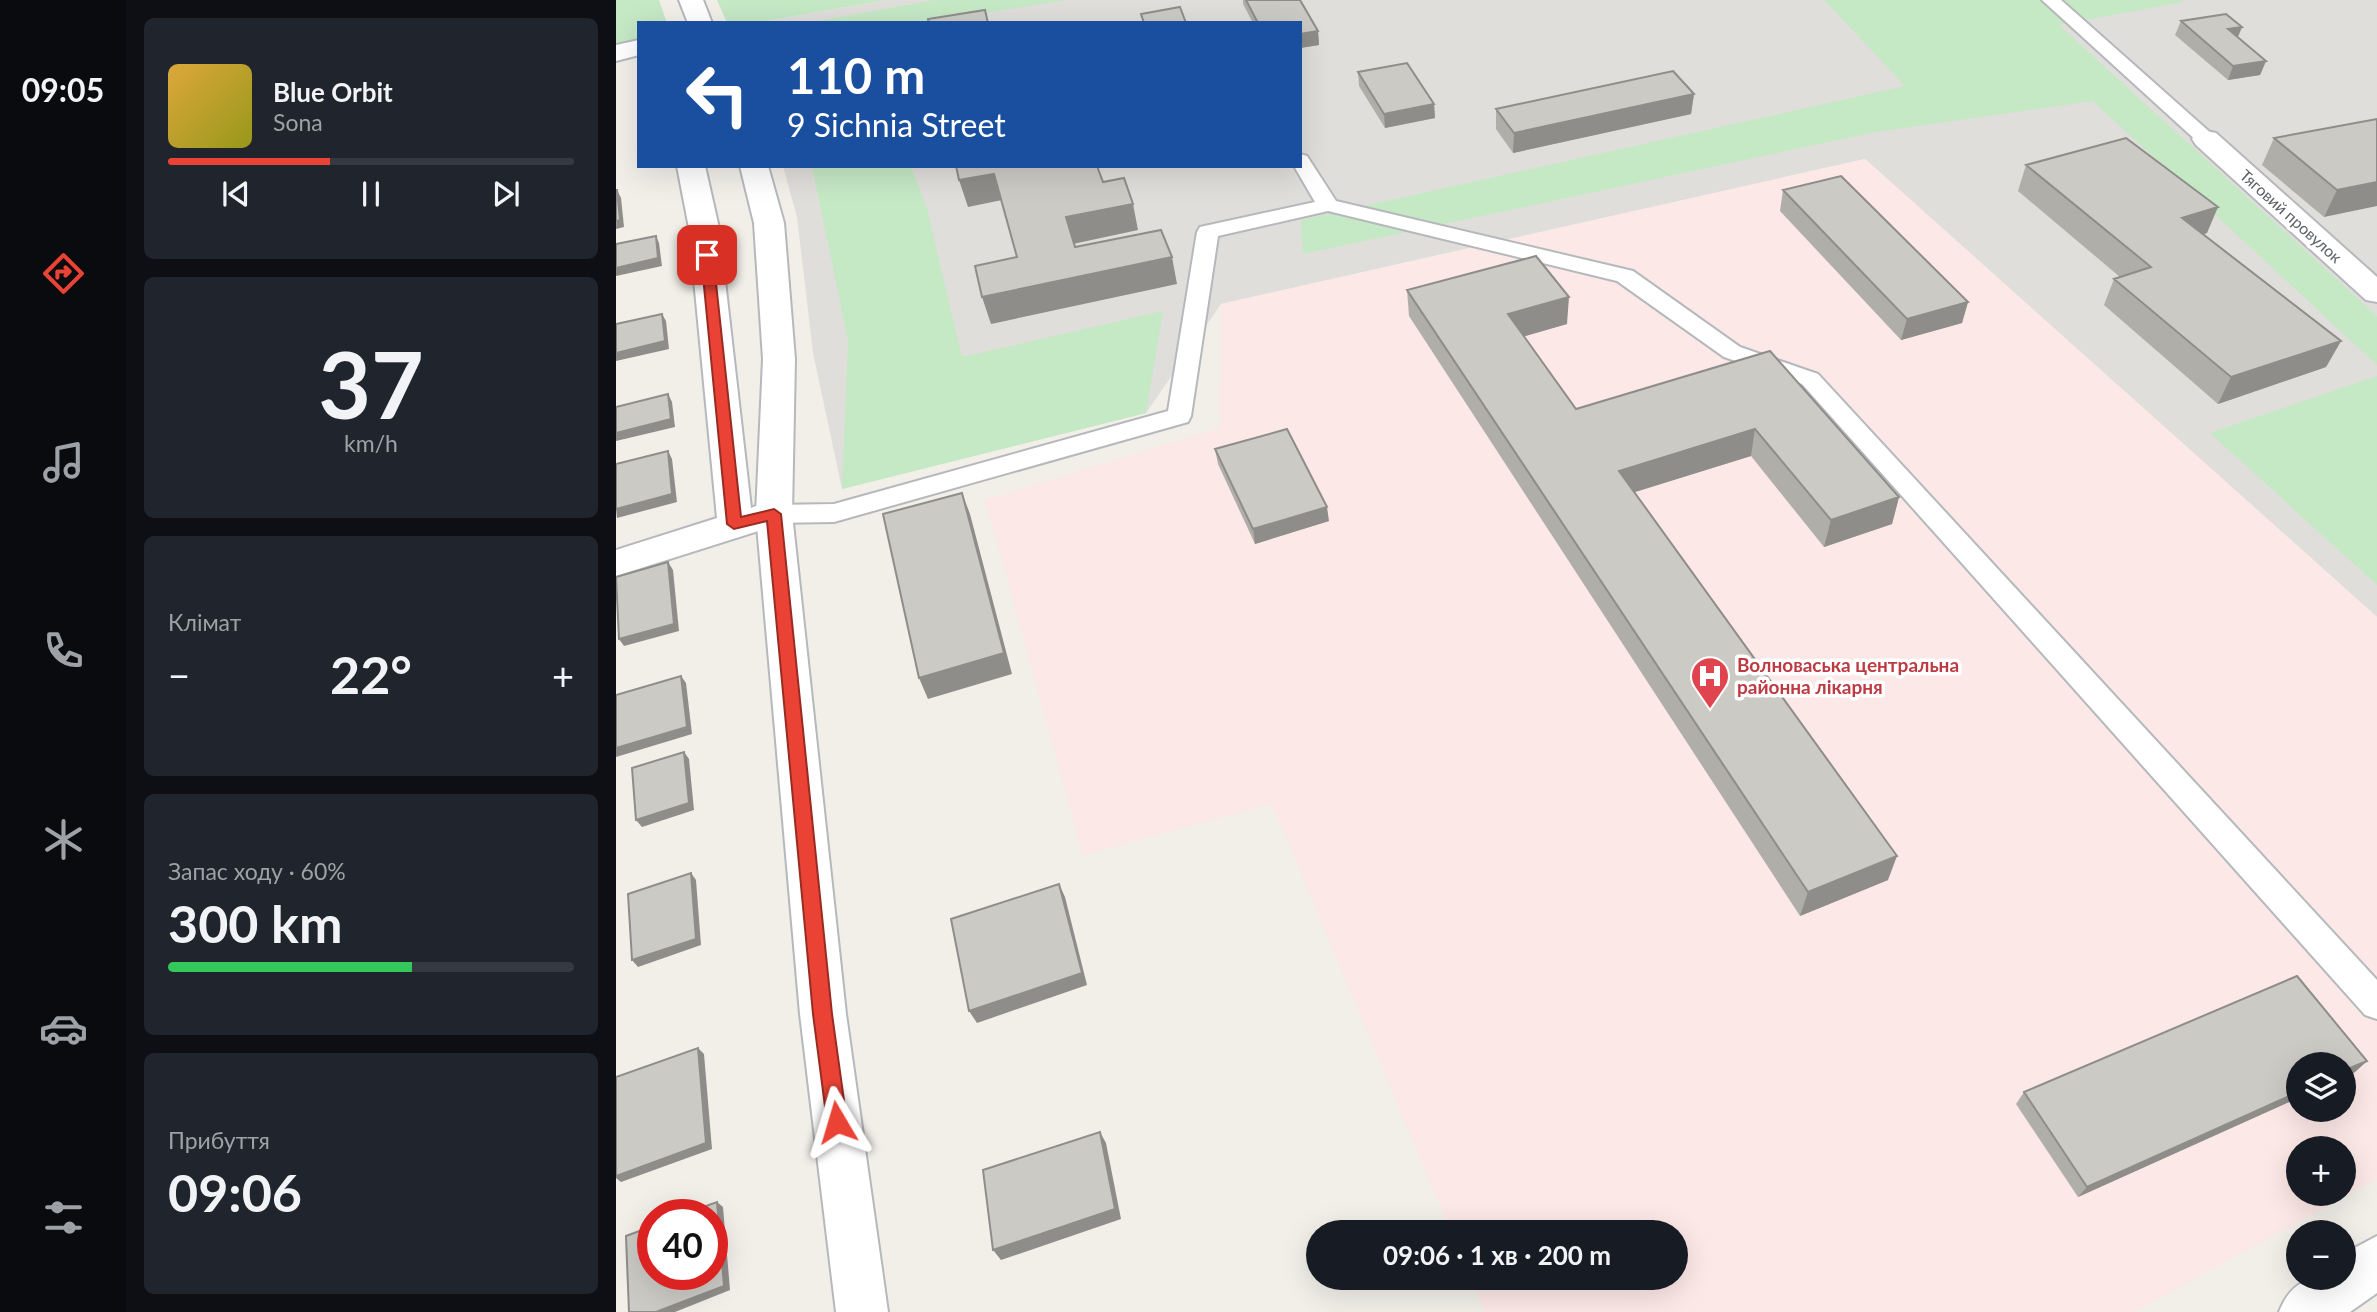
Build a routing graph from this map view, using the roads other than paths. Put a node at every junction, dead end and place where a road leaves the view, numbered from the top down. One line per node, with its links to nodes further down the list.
1 (691, 0): 3 (street)
2 (2051, 0): 6 (lane)
3 (699, 21)
4 (637, 48): 5 (street)
5 (616, 53)
6 (2206, 139): 11 (street, Тяговий провулок)
7 (1302, 163): 10 (lane)
8 (691, 168): 12 (street)
9 (755, 168): 12 (street)
10 (1328, 205): 12 (lane); 14 (lane)
11 (2377, 293)
12 (754, 519): 13 (street); 16 (street)
13 (616, 563)
14 (2377, 1003)
15 (2377, 1262): 17 (street)
16 (862, 1312)
17 (2305, 1312)

